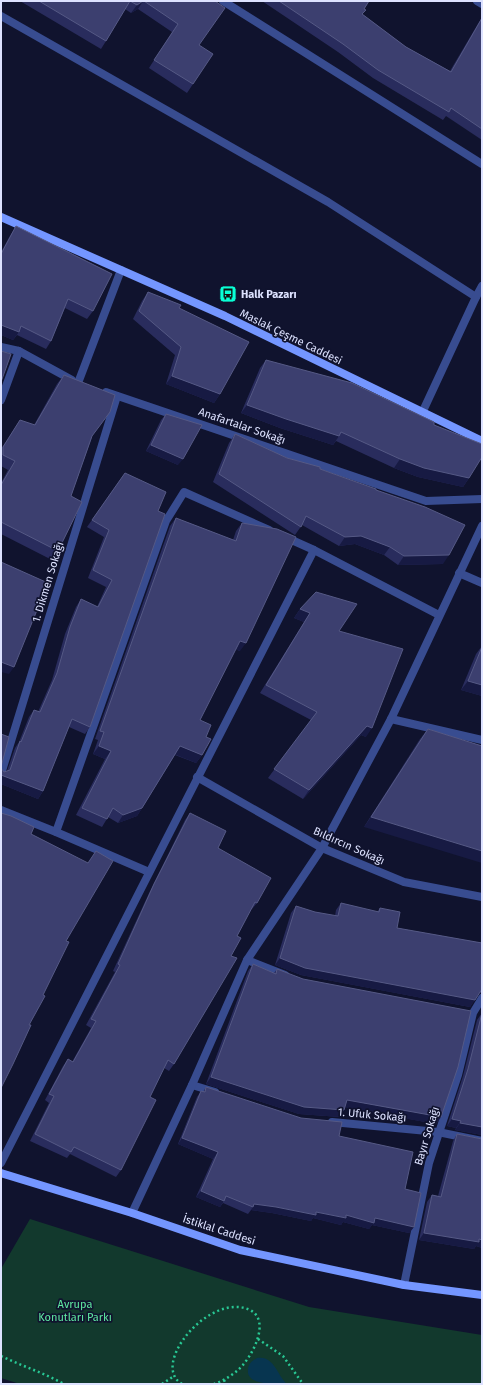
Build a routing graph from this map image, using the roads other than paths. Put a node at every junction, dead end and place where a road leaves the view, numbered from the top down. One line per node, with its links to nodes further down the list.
1 (223, 1): 5 (street)
2 (477, 1): 3 (street)
3 (482, 4)
4 (1, 16): 9 (street)
5 (482, 164)
6 (1, 217): 7 (street, Maslak Çeşme Caddesi)
7 (121, 270): 11 (street); 15 (street, Maslak Çeşme Caddesi)
8 (482, 286): 9 (street)
9 (476, 297): 15 (street)
10 (1, 347): 11 (street)
11 (19, 351): 14 (street)
12 (98, 390): 13 (street, Anafartalar Sokağı)
13 (117, 396): 17 (street, Anafartalar Sokağı); 25 (street, 1. Dikmen Sokağı)
14 (1, 400)
15 (422, 413): 16 (street, Maslak Çeşme Caddesi)
16 (482, 441)
17 (482, 499)
18 (482, 526): 20 (street)
19 (314, 550): 22 (street); 26 (street); 28 (street)
20 (459, 573): 21 (street); 22 (street)
21 (482, 583)
22 (439, 615): 23 (street)
23 (391, 719): 24 (street); 29 (street)
24 (482, 740)
25 (1, 774)
26 (198, 777): 29 (street, Bıldırcın Sokağı); 30 (street)
27 (1, 810): 28 (street)
28 (56, 832): 30 (street)
29 (322, 848): 31 (street, Bıldırcın Sokağı); 32 (street)
30 (149, 872): 42 (street)
31 (482, 897)
32 (247, 960): 33 (street); 37 (street)
33 (293, 978)
34 (482, 998): 35 (street, Bayır Sokağı)
35 (469, 1013): 36 (street); 40 (street, Bayır Sokağı)
36 (482, 1015)
37 (192, 1085): 38 (street); 44 (street)
38 (222, 1095)
39 (321, 1121): 40 (street, 1. Ufuk Sokağı)
40 (438, 1132): 41 (street, 1. Ufuk Sokağı); 45 (street, Bayır Sokağı)
41 (482, 1141)
42 (1, 1163)
43 (1, 1173): 44 (street, İstiklal Caddesi)
44 (132, 1213): 45 (street, İstiklal Caddesi)
45 (404, 1285): 46 (street, İstiklal Caddesi)
46 (482, 1295)

